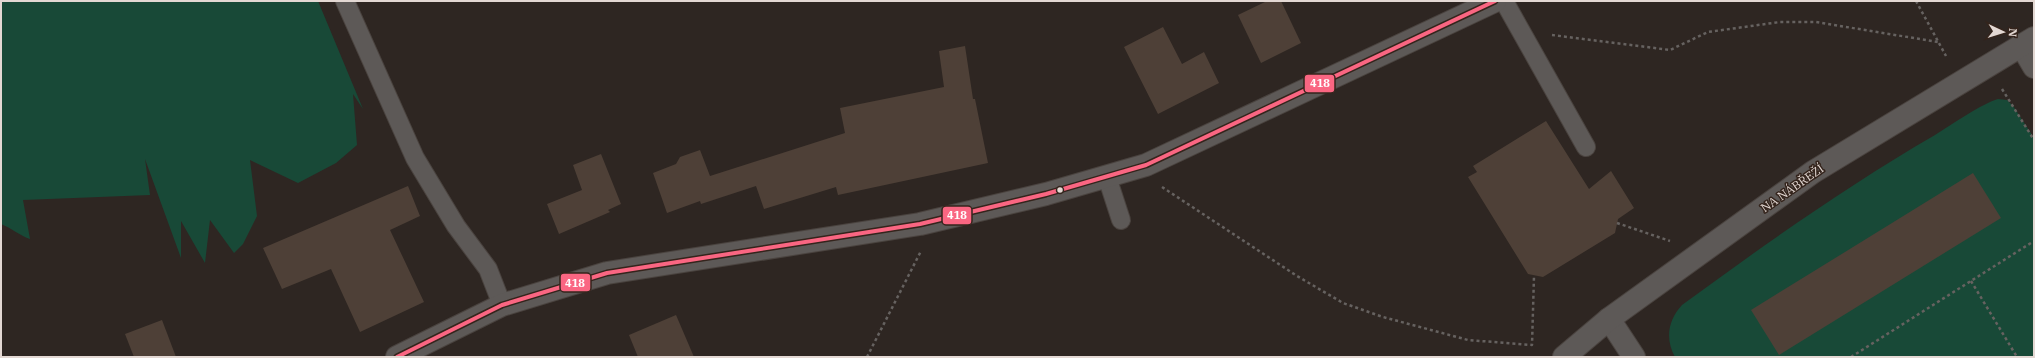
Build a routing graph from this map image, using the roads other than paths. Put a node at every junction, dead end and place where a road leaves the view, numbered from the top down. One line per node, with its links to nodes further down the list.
1 (345, 1): 9 (lane)
2 (1495, 1): 7 (street)
3 (1504, 1): 6 (lane)
4 (2028, 42): 5 (street); 10 (street, NA NÁBŘEŽÍ)
5 (2034, 67)
6 (1586, 147)
7 (1107, 177): 8 (lane); 9 (street)
8 (1121, 220)
9 (502, 305): 11 (street)
10 (1609, 319): 12 (street, NA NÁBŘEŽÍ); 13 (street)
11 (397, 357)
12 (1564, 357)
13 (1634, 357)

